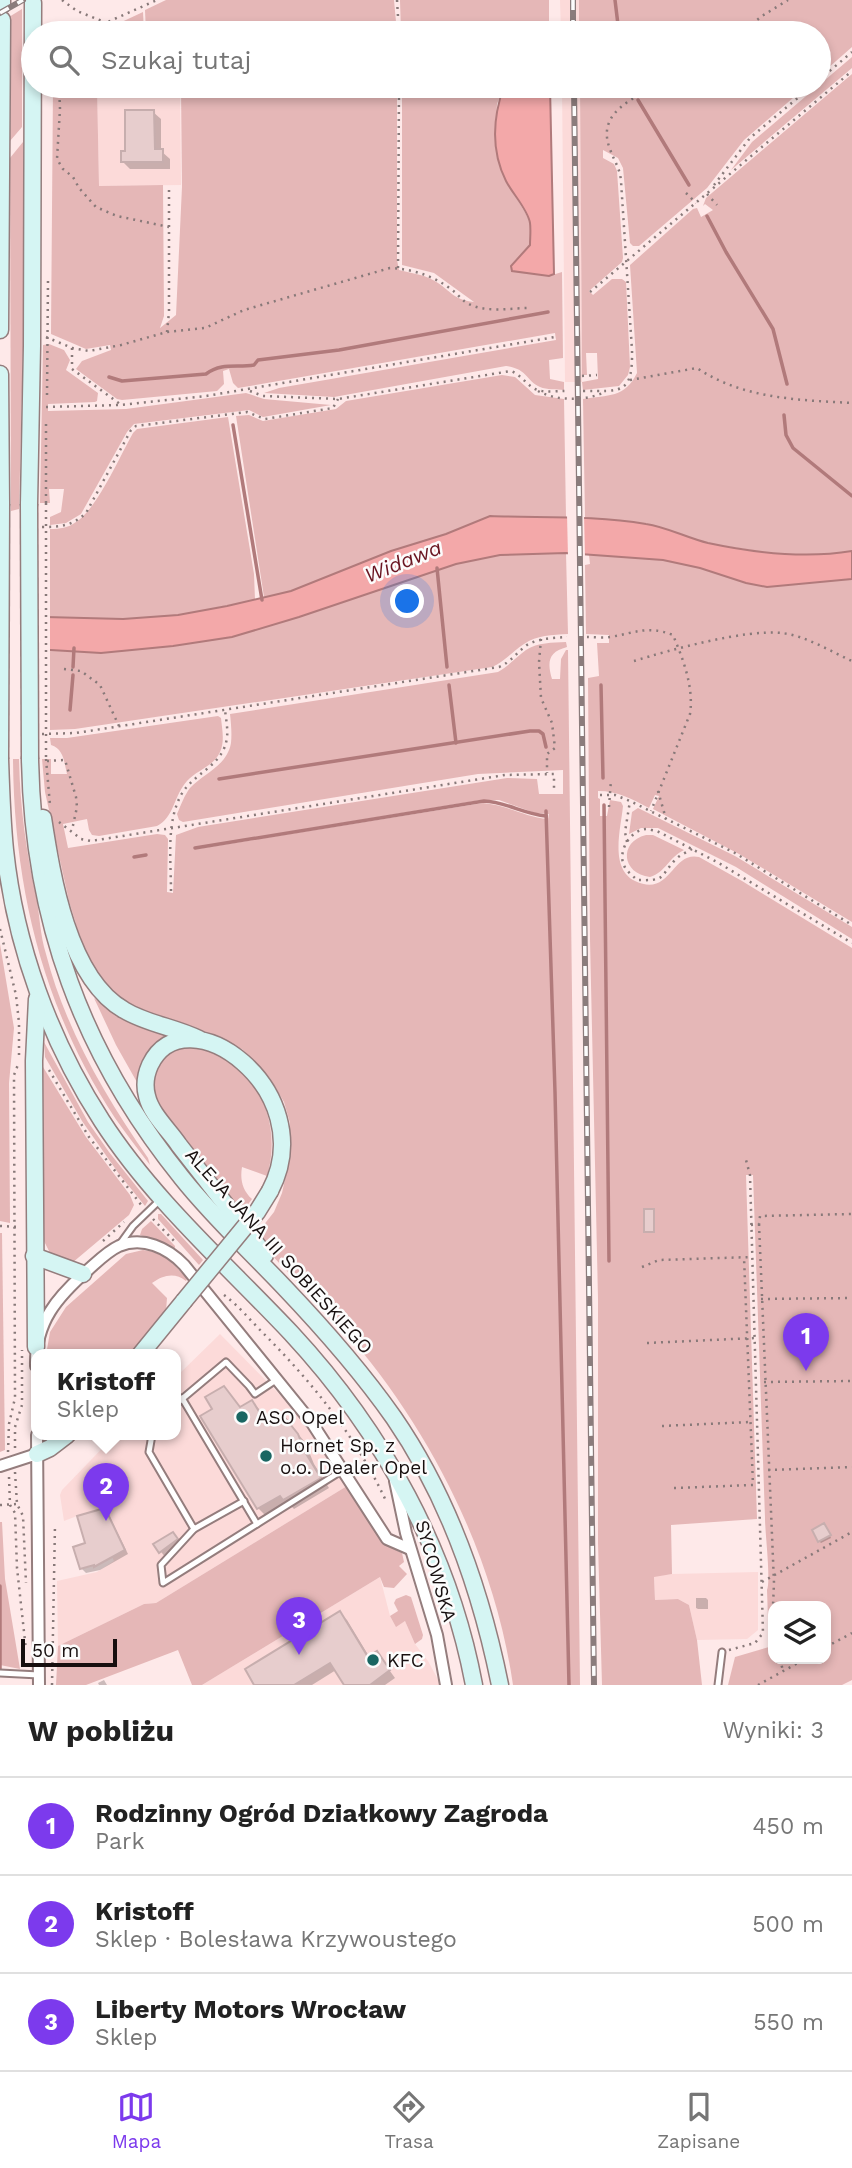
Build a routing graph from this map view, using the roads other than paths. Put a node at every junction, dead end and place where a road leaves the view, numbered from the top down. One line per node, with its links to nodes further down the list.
1 (33, 3): 3 (main road, bridge)
2 (2, 8): 5 (main road)
3 (33, 21)
4 (35, 98): 9 (main road, bridge)
5 (0, 330)
6 (0, 374): 7 (main road)
7 (1, 504): 8 (main road, bridge)
8 (0, 759): 10 (main road)
9 (38, 761): 11 (main road); 16 (main road, ALEJA JANA III SOBIESKIEGO)
10 (37, 986): 12 (main road); 14 (main road)
11 (205, 1042): 16 (main road); 18 (main road, bridge)
12 (162, 1198): 13 (lane); 25 (main road)
13 (118, 1246): 15 (street); 19 (street)
14 (34, 1256): 15 (main road); 17 (main road)
15 (83, 1275): 17 (street)
16 (284, 1287): 37 (main road, ALEJA JANA III SOBIESKIEGO)
17 (36, 1347)
18 (145, 1349)
19 (277, 1380): 20 (lane); 27 (street)
20 (182, 1398): 28 (lane)
21 (37, 1440): 24 (street)
22 (60, 1440): 24 (main road)
23 (151, 1440): 30 (lane)
24 (37, 1454): 26 (street); 34 (street)
25 (391, 1467): 31 (street, SYCOWSKA); 36 (main road)
26 (4, 1469)
27 (343, 1470): 29 (lane); 31 (street)
28 (244, 1501): 29 (lane); 30 (lane)
29 (257, 1524): 30 (lane)
30 (194, 1529)
31 (410, 1549): 35 (street, SYCOWSKA)
32 (722, 1652): 38 (lane)
33 (0, 1674): 34 (lane)
34 (35, 1678)
35 (446, 1685)
36 (474, 1685)
37 (500, 1685)
38 (718, 1685)

